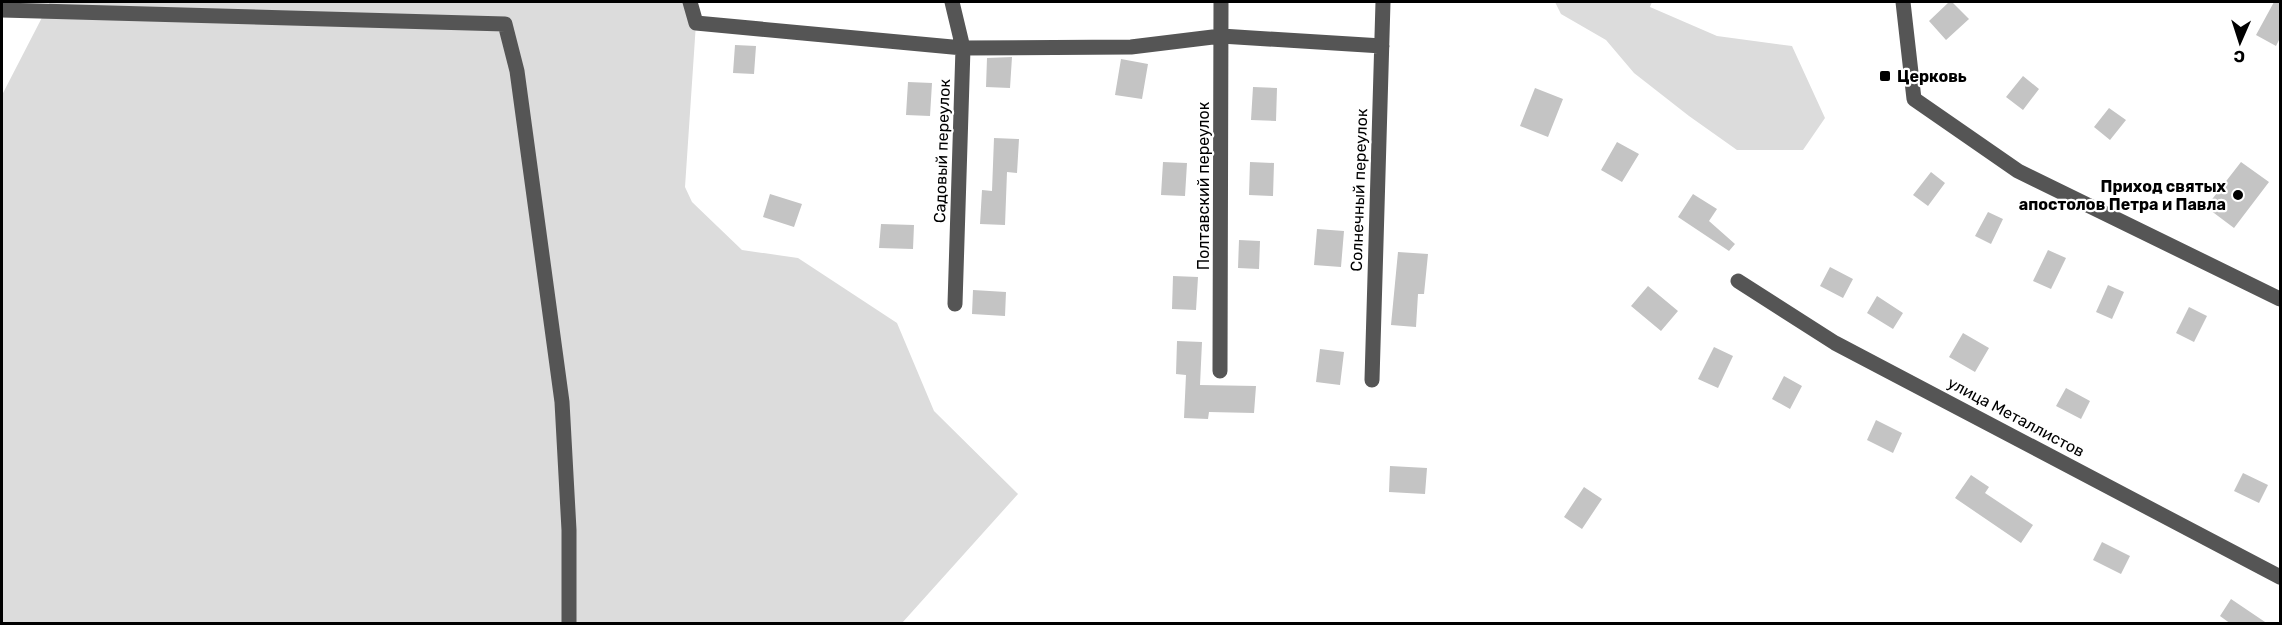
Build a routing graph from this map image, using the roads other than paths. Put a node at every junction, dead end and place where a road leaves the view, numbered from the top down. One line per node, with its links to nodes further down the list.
1 (690, 2): 9 (street)
2 (952, 2): 9 (street, Садовый переулок)
3 (1221, 2): 7 (street, Полтавский переулок)
4 (1383, 2): 8 (street, Солнечный переулок)
5 (1903, 2): 11 (street)
6 (2, 10): 16 (street)
7 (1221, 36): 8 (street); 9 (street); 13 (street, Полтавский переулок)
8 (1382, 46): 14 (street, Солнечный переулок)
9 (963, 48): 12 (street, Садовый переулок)
10 (1738, 281): 15 (street, улица Металлистов)
11 (2280, 298)
12 (955, 304)
13 (1220, 372)
14 (1372, 380)
15 (2280, 577)
16 (568, 624)

